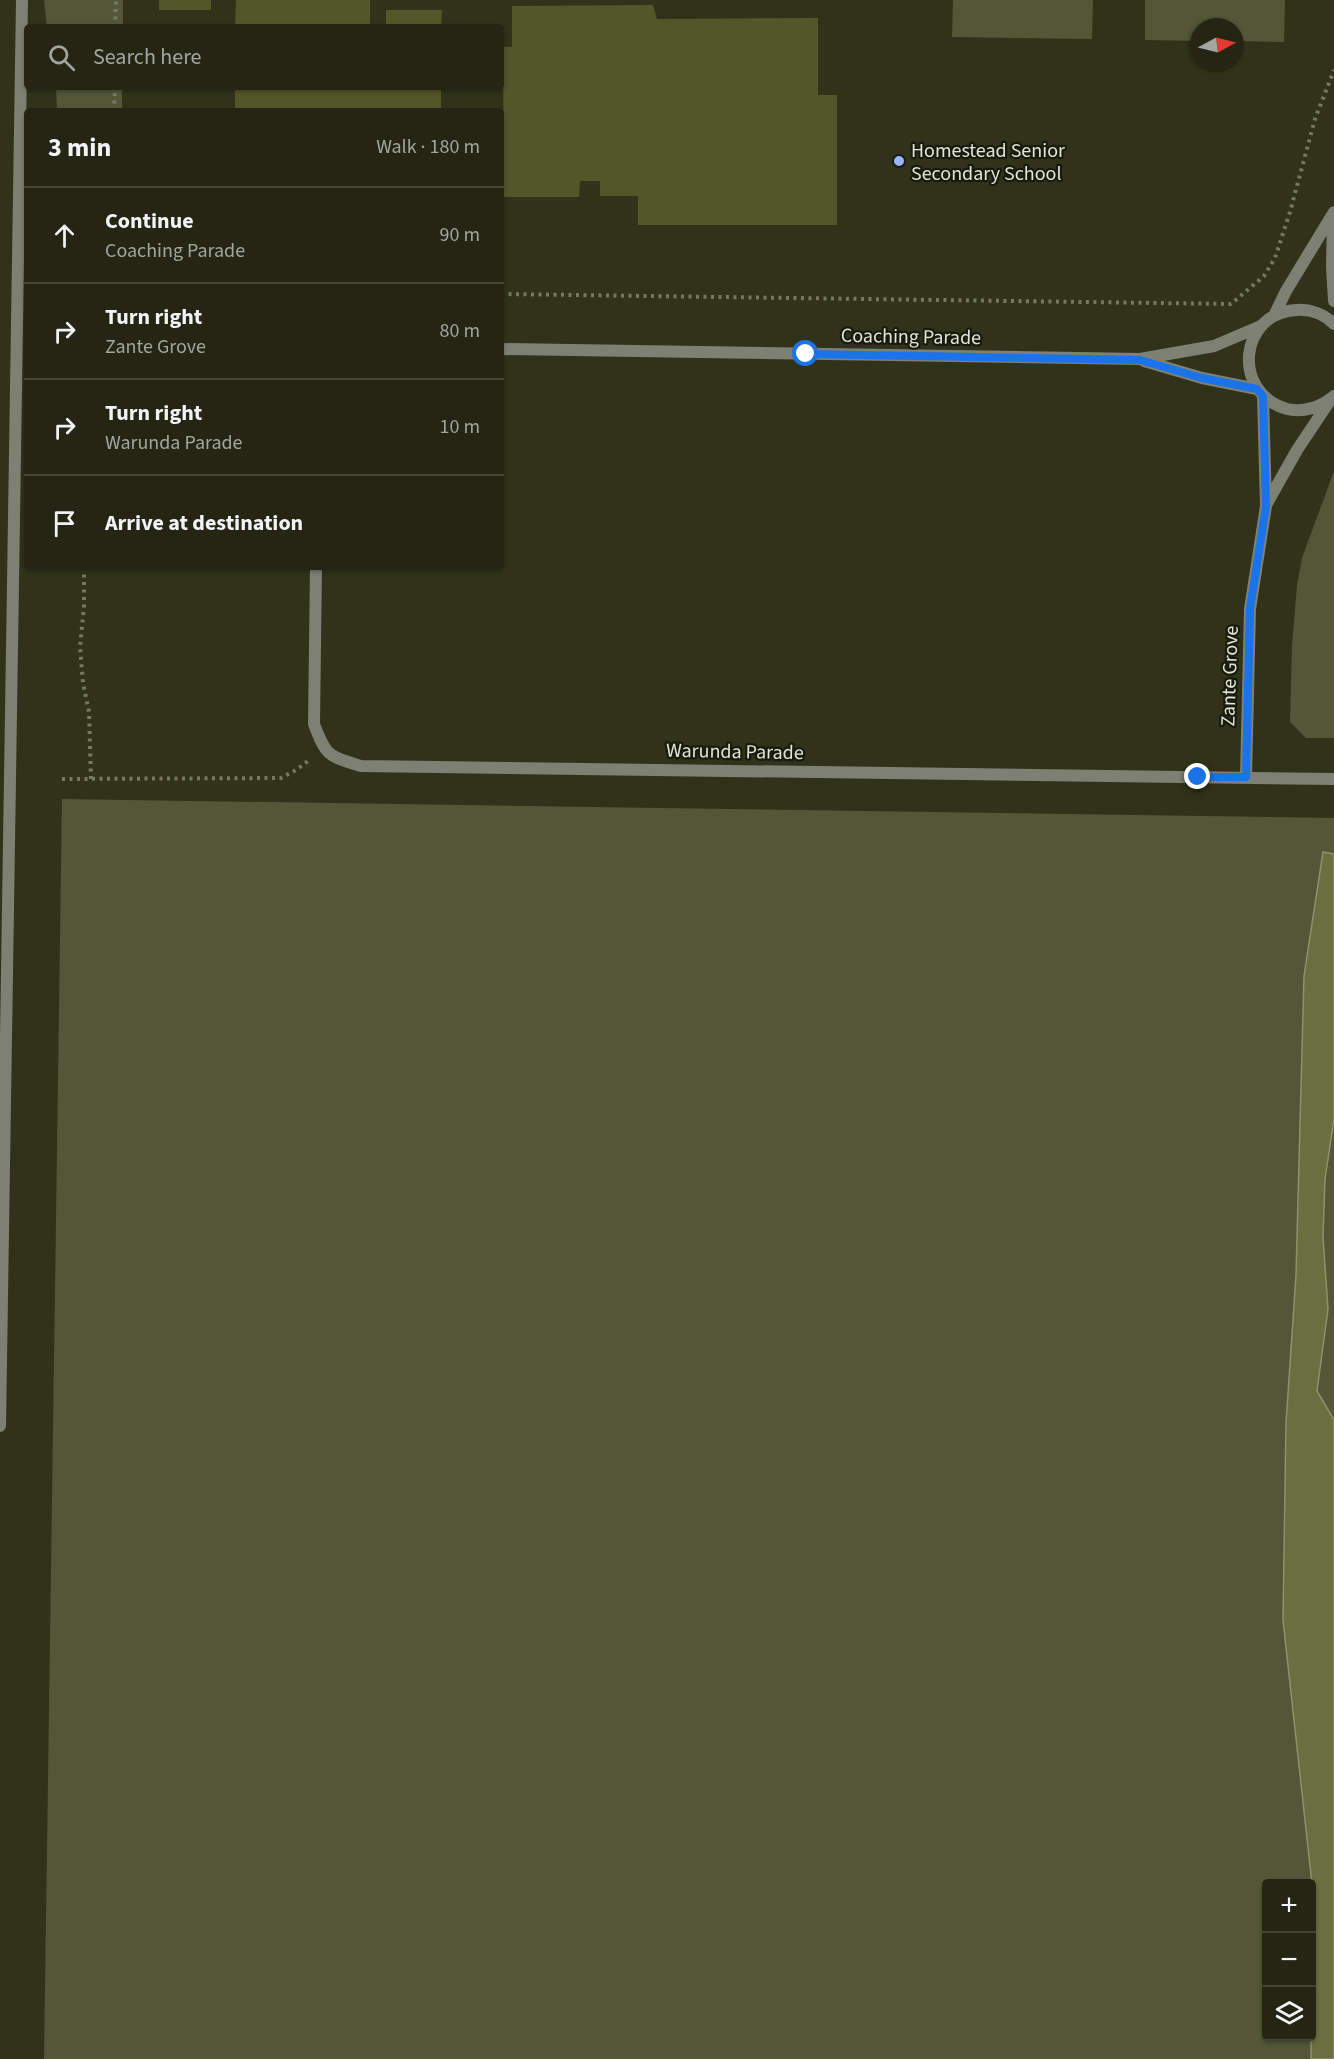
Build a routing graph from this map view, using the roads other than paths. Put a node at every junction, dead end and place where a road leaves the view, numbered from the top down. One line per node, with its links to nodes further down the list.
1 (22, 0): 7 (street)
2 (1334, 213): 3 (street); 4 (street)
3 (1334, 302): 5 (street)
4 (1274, 316): 5 (street); 6 (street)
5 (1333, 323)
6 (1261, 327): 9 (street, Coaching Parade); 10 (street, Zante Grove)
7 (21, 342): 16 (street)
8 (504, 349): 9 (street, Coaching Parade)
9 (1140, 360): 10 (street, Coaching Parade)
10 (1260, 392): 11 (street, Coaching Parade); 12 (street, Zante Grove)
11 (1332, 398): 12 (street, Zante Grove)
12 (1266, 506): 14 (street, Zante Grove)
13 (316, 570): 14 (street, Warunda Parade)
14 (1246, 777): 15 (street, Warunda Parade)
15 (1334, 779)
16 (0, 1426)

